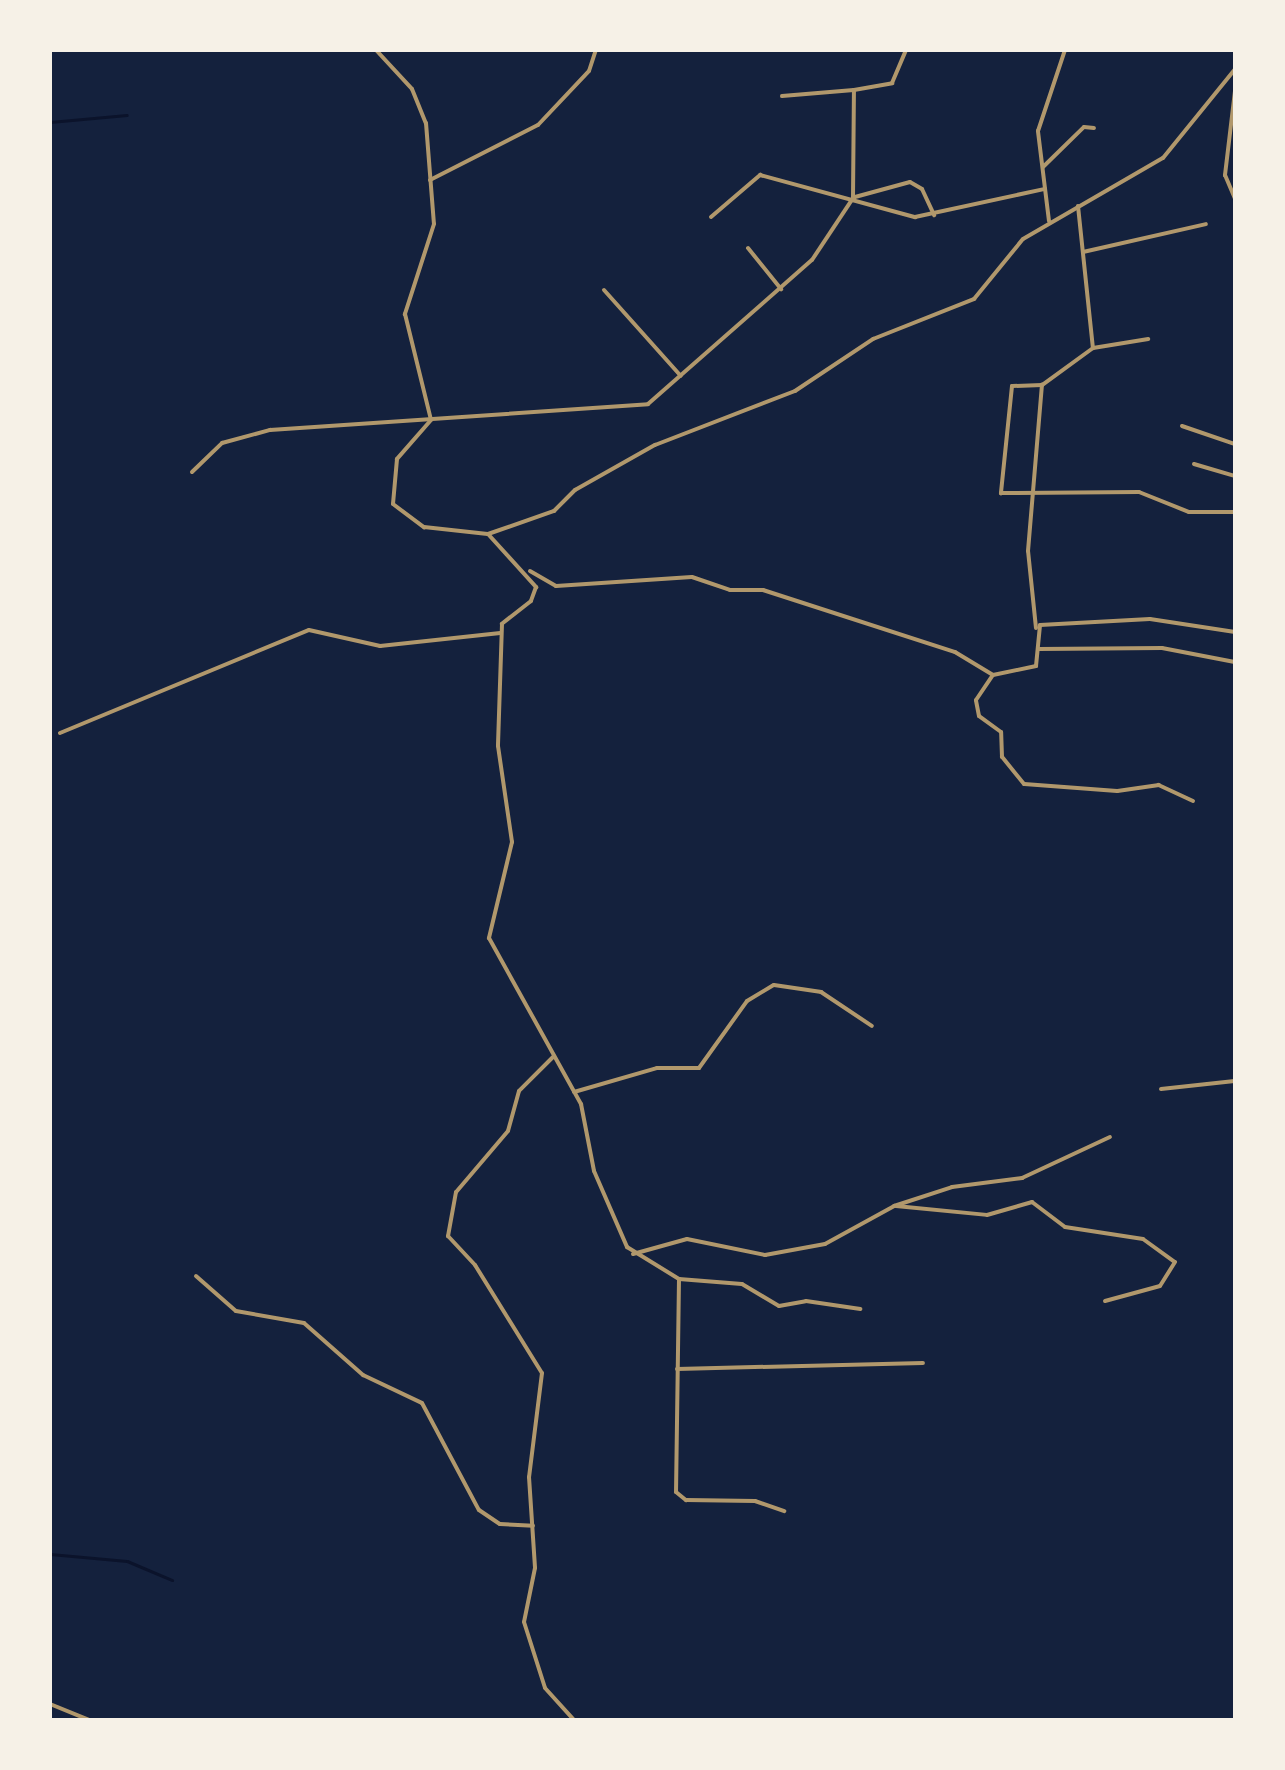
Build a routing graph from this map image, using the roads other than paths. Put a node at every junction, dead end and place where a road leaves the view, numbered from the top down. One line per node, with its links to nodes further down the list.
1 (376, 50): 11 (street)
2 (596, 50): 11 (street)
3 (906, 50): 6 (street)
4 (1065, 50): 10 (street)
5 (1235, 69): 15 (street)
6 (854, 90): 8 (street); 13 (street)
7 (1235, 91): 14 (street)
8 (782, 96)
9 (1094, 128): 10 (street)
10 (1043, 167): 12 (street)
11 (430, 180): 28 (street)
12 (1045, 189): 16 (street); 18 (street)
13 (853, 198): 16 (street); 16 (street); 17 (street); 22 (street)
14 (1235, 199)
15 (1078, 206): 18 (street); 21 (street)
16 (934, 215)
17 (711, 217)
18 (1049, 221): 36 (street)
19 (1206, 224): 21 (street)
20 (748, 248): 22 (street)
21 (1083, 252): 25 (street)
22 (781, 289): 26 (street)
23 (604, 290): 26 (street)
24 (1148, 339): 25 (street)
25 (1093, 348): 27 (street)
26 (681, 376): 28 (street)
27 (1042, 385): 34 (street); 34 (street)
28 (429, 414): 32 (street); 36 (street)
29 (1182, 426): 30 (street)
30 (1235, 444)
31 (1194, 464): 33 (street)
32 (192, 472)
33 (1235, 476)
34 (1033, 489): 35 (street); 38 (street)
35 (1235, 512)
36 (488, 534): 37 (street)
37 (528, 570): 40 (street); 43 (street)
38 (1036, 628): 39 (street); 41 (street)
39 (1235, 632)
40 (501, 633): 44 (street); 47 (street)
41 (1039, 649): 42 (street); 43 (street)
42 (1235, 662)
43 (993, 675): 45 (street)
44 (60, 733)
45 (1193, 801)
46 (872, 1026): 50 (street)
47 (553, 1057): 50 (street); 61 (street)
48 (1235, 1081): 49 (street)
49 (1161, 1089)
50 (574, 1092): 53 (street)
51 (1110, 1137): 52 (street)
52 (894, 1206): 53 (street); 56 (street)
53 (632, 1254): 55 (street)
54 (196, 1276): 61 (street)
55 (679, 1279): 57 (street); 59 (street)
56 (1105, 1301)
57 (860, 1309)
58 (923, 1363): 59 (street)
59 (677, 1369): 60 (street)
60 (784, 1511)
61 (533, 1526): 64 (street)
62 (50, 1704): 63 (street)
63 (89, 1720)
64 (574, 1720)

